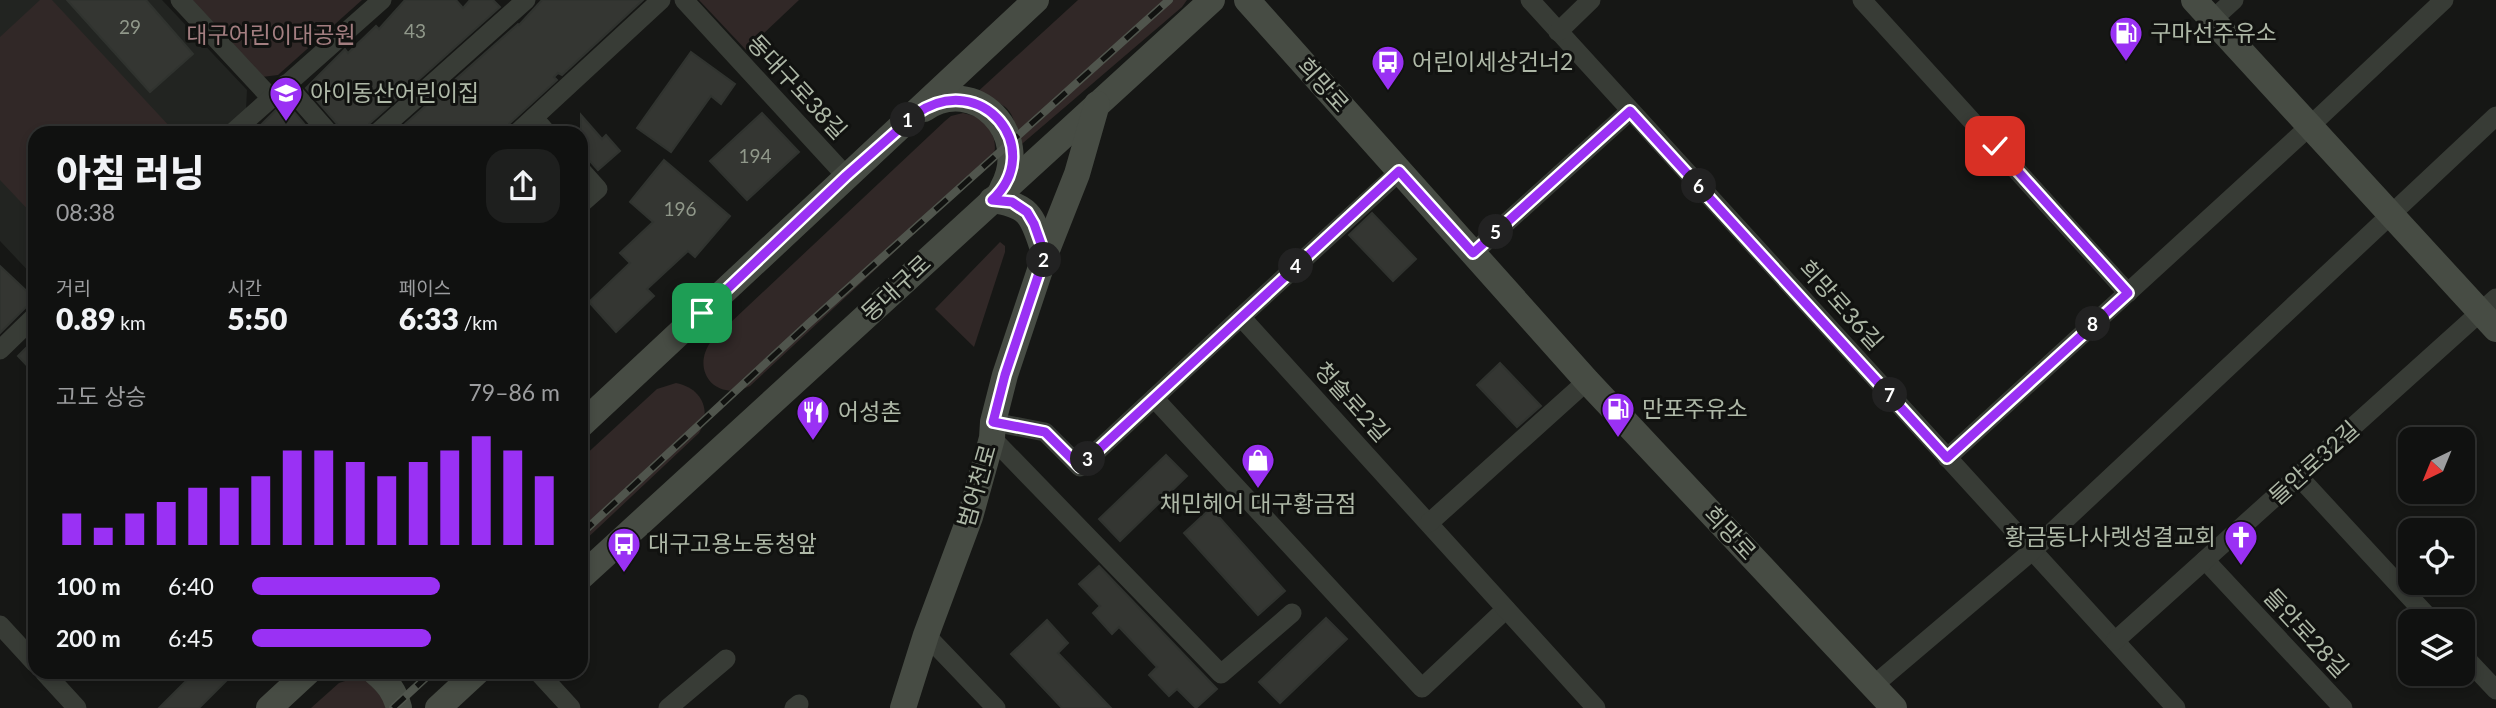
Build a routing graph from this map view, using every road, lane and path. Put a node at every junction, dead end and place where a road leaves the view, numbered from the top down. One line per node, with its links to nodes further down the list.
1 (180, 0): 17 (street)
2 (382, 0): 17 (street)
3 (526, 0): 25 (street)
4 (661, 0): 21 (street)
5 (684, 0): 30 (street, 동대구로38길)
6 (1035, 0): 22 (main road)
7 (1212, 0): 18 (main road, 동대구로)
8 (1247, 0): 29 (main road, 희망로)
9 (1530, 0): 16 (street)
10 (1591, 0): 16 (street)
11 (1862, 0): 37 (street)
12 (2194, 0): 15 (main road, 들안로32길)
13 (2234, 0): 15 (street)
14 (2444, 0): 28 (street)
15 (2212, 20): 28 (main road, 들안로32길)
16 (1558, 32): 19 (street, 희망로36길)
17 (279, 91): 23 (street); 24 (street)
18 (1097, 103): 32 (main road, 동대구로); 36 (main road, 범어천로)
19 (1630, 111): 35 (street); 46 (street, 희망로36길)
20 (2496, 116): 34 (street)
21 (534, 118): 26 (street); 27 (street)
22 (904, 124): 30 (main road); 32 (main road)
23 (240, 126)
24 (322, 126)
25 (385, 126)
26 (525, 126)
27 (541, 126)
28 (2310, 126): 34 (main road, 들안로32길); 37 (street)
29 (1399, 171): 35 (main road, 희망로); 39 (street)
30 (846, 176): 44 (main road)
31 (588, 178): 33 (street)
32 (996, 195): 36 (main road); 51 (main road, 동대구로)
33 (588, 198)
34 (2391, 214): 38 (main road, 들안로32길); 49 (street)
35 (1473, 253): 42 (main road, 희망로)
36 (1045, 255): 45 (main road, 범어천로)
37 (2128, 293): 46 (street)
38 (2491, 313): 47 (street, 들안로32길)
39 (1241, 317): 43 (street); 48 (street, 청솔로2길)
40 (28, 323): 41 (street)
41 (0, 350)
42 (1587, 381): 48 (street); 66 (main road, 희망로)
43 (1154, 398): 45 (street); 52 (street)
44 (588, 419)
45 (993, 430): 54 (street); 56 (main road, 범어천로)
46 (1947, 458): 49 (street, 희망로36길)
47 (2299, 477): 50 (street, 들안로32길); 53 (street)
48 (1429, 523): 52 (street, 청솔로2길)
49 (2032, 551): 57 (street, 희망로36길); 66 (street)
50 (2206, 561): 57 (street, 들안로32길); 79 (street, 들안로28길)
51 (588, 571)
52 (1506, 609): 76 (street, 청솔로2길)
53 (2421, 609)
54 (1292, 613)
55 (0, 625): 58 (street)
56 (926, 635): 74 (main road, 범어천로); 75 (street)
57 (2115, 641): 78 (street, 희망로36길)
58 (28, 655)
59 (726, 659): 73 (street)
60 (2475, 668): 67 (street)
61 (50, 679): 68 (street)
62 (300, 679): 69 (main road)
63 (384, 679): 70 (main road)
64 (469, 679): 71 (main road)
65 (544, 679): 72 (street)
66 (1874, 685): 77 (main road, 희망로)
67 (2496, 690)
68 (77, 708)
69 (269, 708)
70 (399, 708)
71 (438, 708)
72 (571, 708)
73 (668, 708)
74 (903, 708)
75 (996, 708)
76 (1596, 708)
77 (1894, 708)
78 (2176, 708)
79 (2343, 708)

